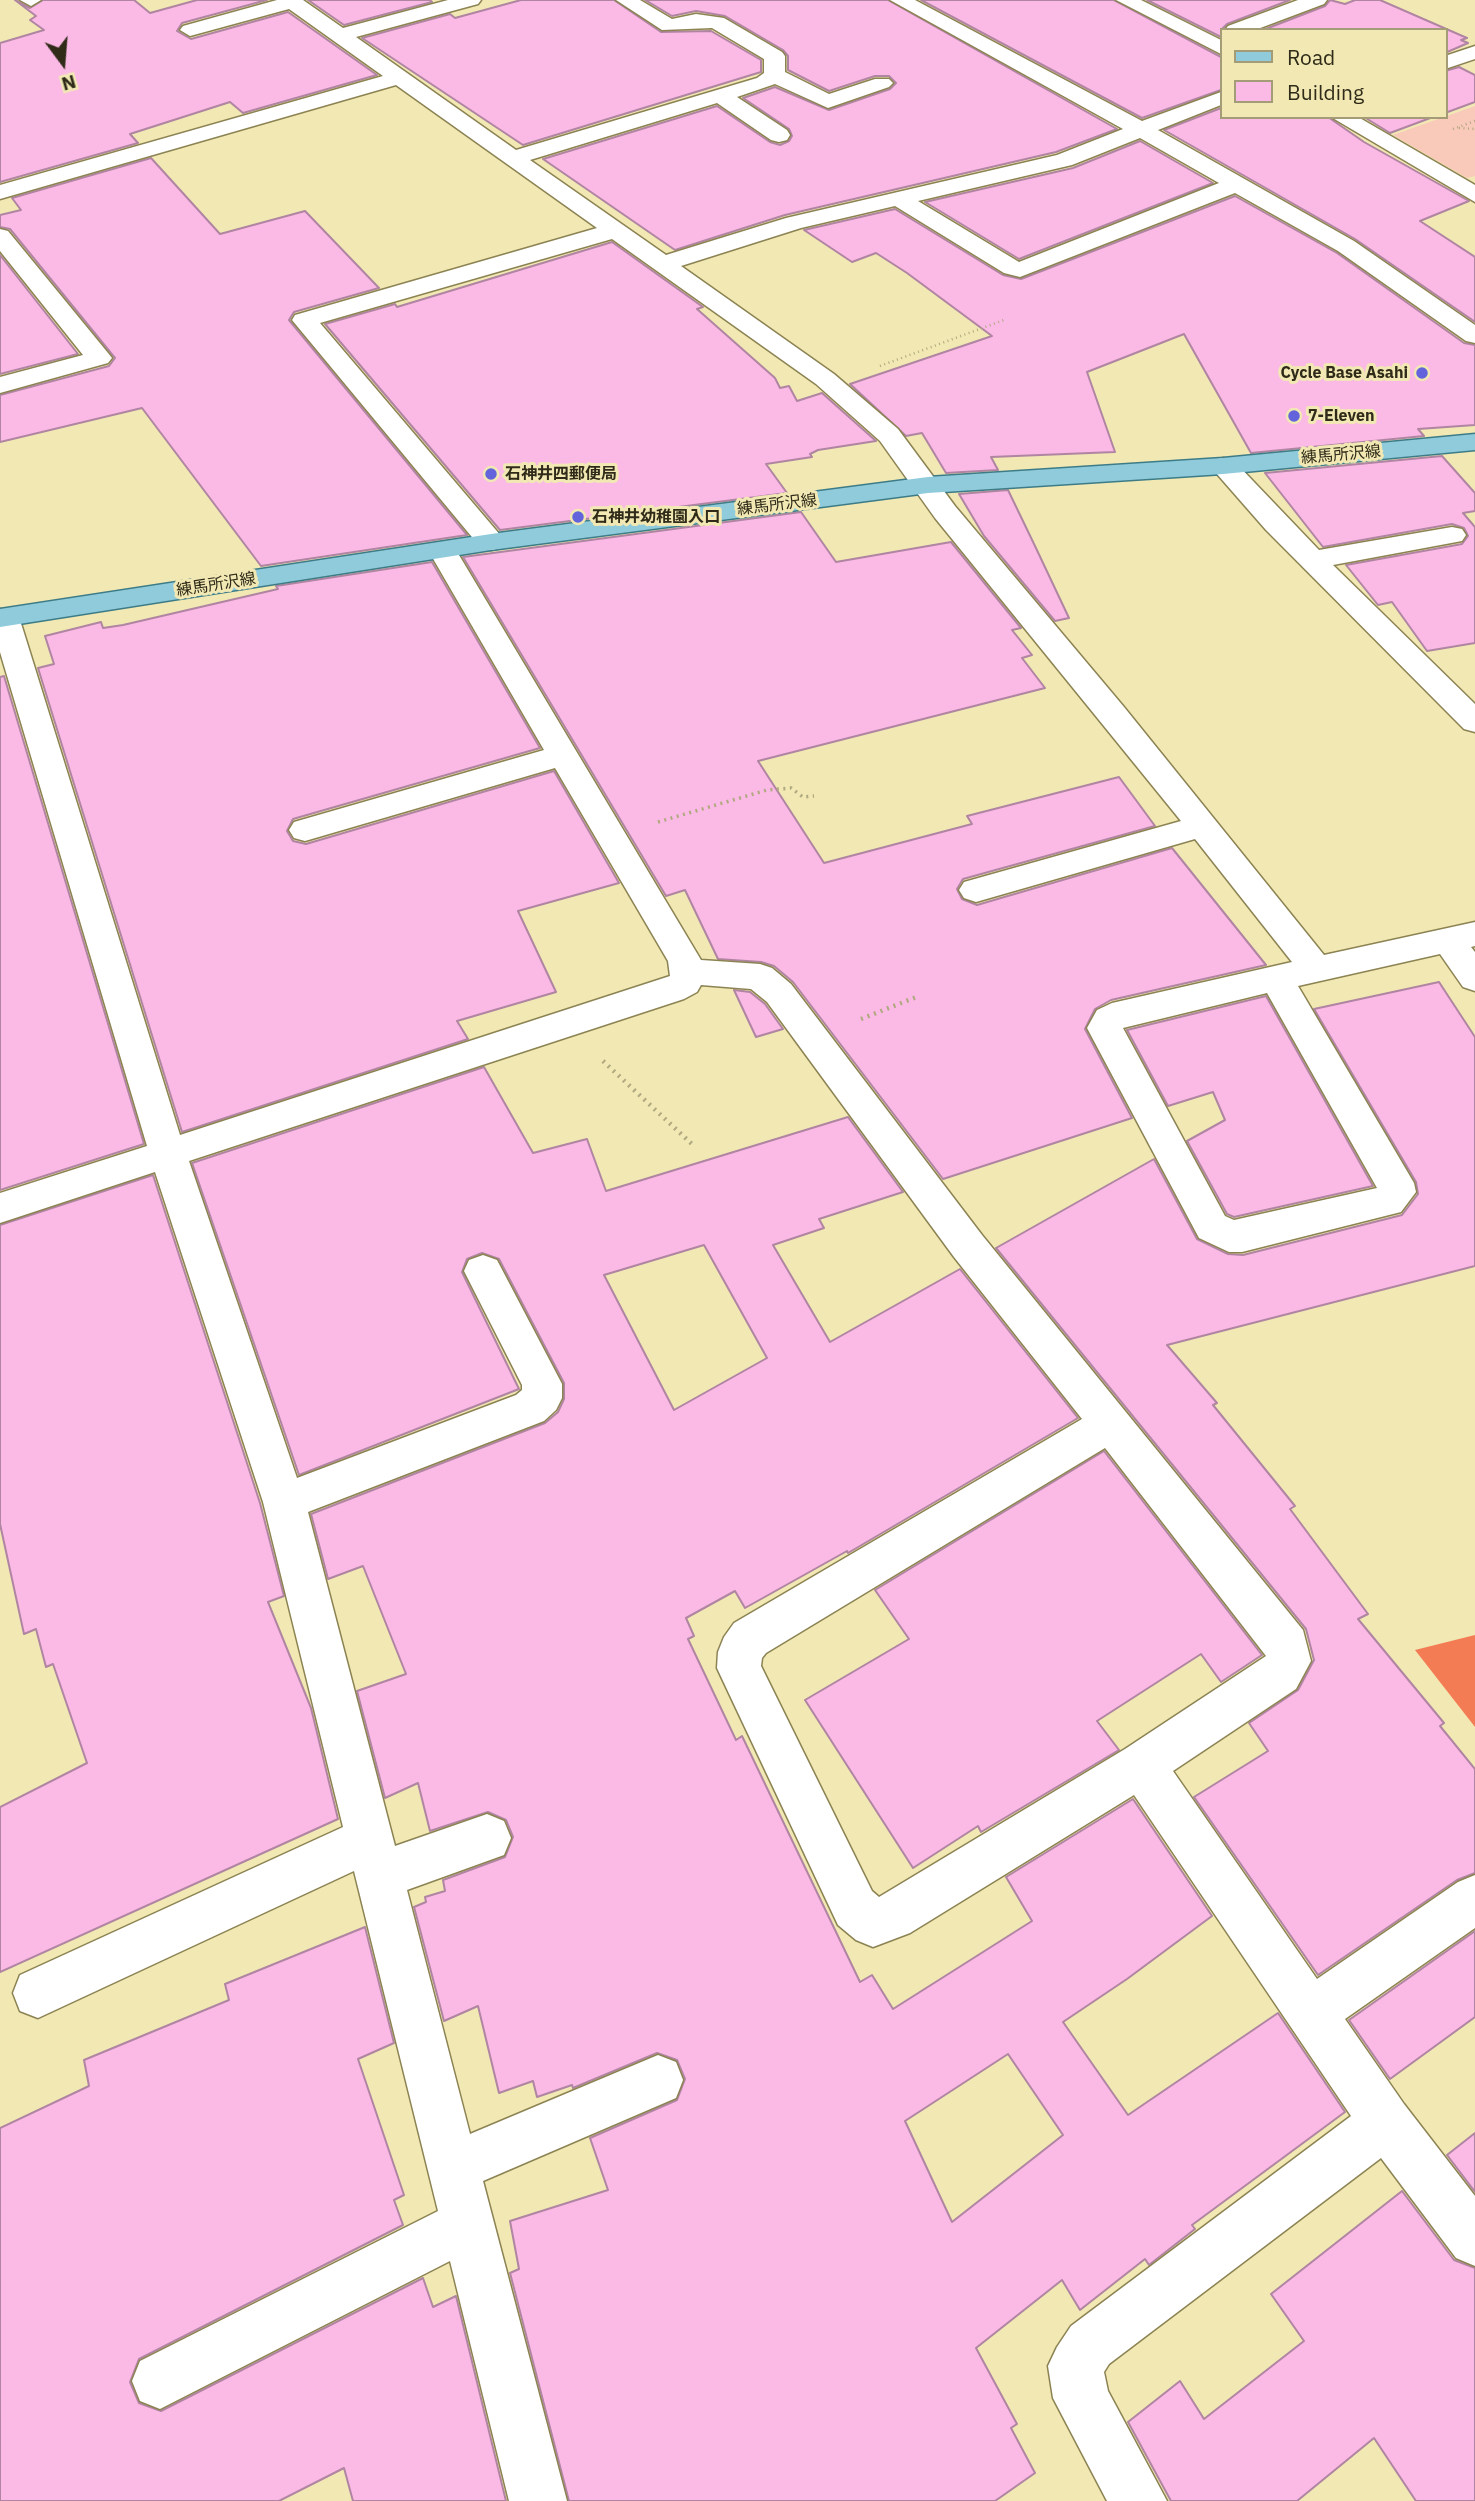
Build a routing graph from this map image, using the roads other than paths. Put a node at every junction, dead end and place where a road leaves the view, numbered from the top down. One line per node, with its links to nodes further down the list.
1 (471, 0): 11 (street)
2 (626, 0): 8 (street)
3 (901, 0): 21 (street)
4 (1126, 0): 12 (street)
5 (1317, 0): 9 (street)
6 (291, 1): 10 (street); 11 (street)
7 (736, 8): 8 (street)
8 (708, 20): 15 (street)
9 (1240, 28)
10 (190, 30)
11 (341, 35): 16 (street)
12 (1216, 41)
13 (1475, 52): 14 (street)
14 (1447, 62)
15 (774, 75): 17 (street); 18 (street)
16 (401, 77): 23 (street); 25 (street)
17 (882, 83)
18 (720, 95): 22 (street); 23 (street)
19 (1220, 98): 21 (street)
20 (1345, 119): 26 (street)
21 (1140, 129): 24 (street); 27 (street)
22 (779, 135)
23 (513, 158): 28 (street)
24 (1237, 184): 27 (street); 31 (street)
25 (0, 192)
26 (1475, 195)
27 (899, 198): 30 (street)
28 (617, 230): 30 (street); 37 (street)
29 (0, 236): 32 (street)
30 (666, 263): 35 (street)
31 (1475, 335)
32 (0, 385)
33 (1475, 442): 34 (main road, 練馬所沢線)
34 (1223, 466): 35 (main road, 練馬所沢線); 39 (street)
35 (928, 485): 37 (main road, 練馬所沢線); 43 (street)
36 (1452, 535): 39 (street)
37 (491, 542): 38 (main road, 練馬所沢線)
38 (442, 550): 40 (main road, 練馬所沢線); 42 (street)
39 (1312, 560): 41 (street)
40 (2, 618): 51 (street)
41 (1475, 722)
42 (562, 755): 44 (street); 48 (street)
43 (1202, 827): 45 (street); 47 (street)
44 (305, 830)
45 (976, 890)
46 (1462, 937): 47 (street); 49 (street)
47 (1317, 970): 50 (street)
48 (688, 971): 51 (street); 54 (street)
49 (1475, 978)
50 (1276, 979): 50 (street)
51 (168, 1155): 52 (street); 55 (street)
52 (0, 1208)
53 (483, 1271): 55 (street)
54 (1108, 1425): 56 (street); 56 (street)
55 (284, 1502): 58 (street)
56 (1141, 1765): 61 (street)
57 (487, 1838): 58 (street)
58 (374, 1857): 60 (street); 64 (street)
59 (1475, 1899): 61 (street)
60 (38, 1993)
61 (1312, 2012): 63 (street)
62 (658, 2080): 64 (street)
63 (1386, 2122): 66 (street); 69 (street)
64 (454, 2167): 65 (street)
65 (468, 2224): 67 (street); 68 (street)
66 (1475, 2239)
67 (160, 2381)
68 (538, 2501)
69 (1138, 2501)

